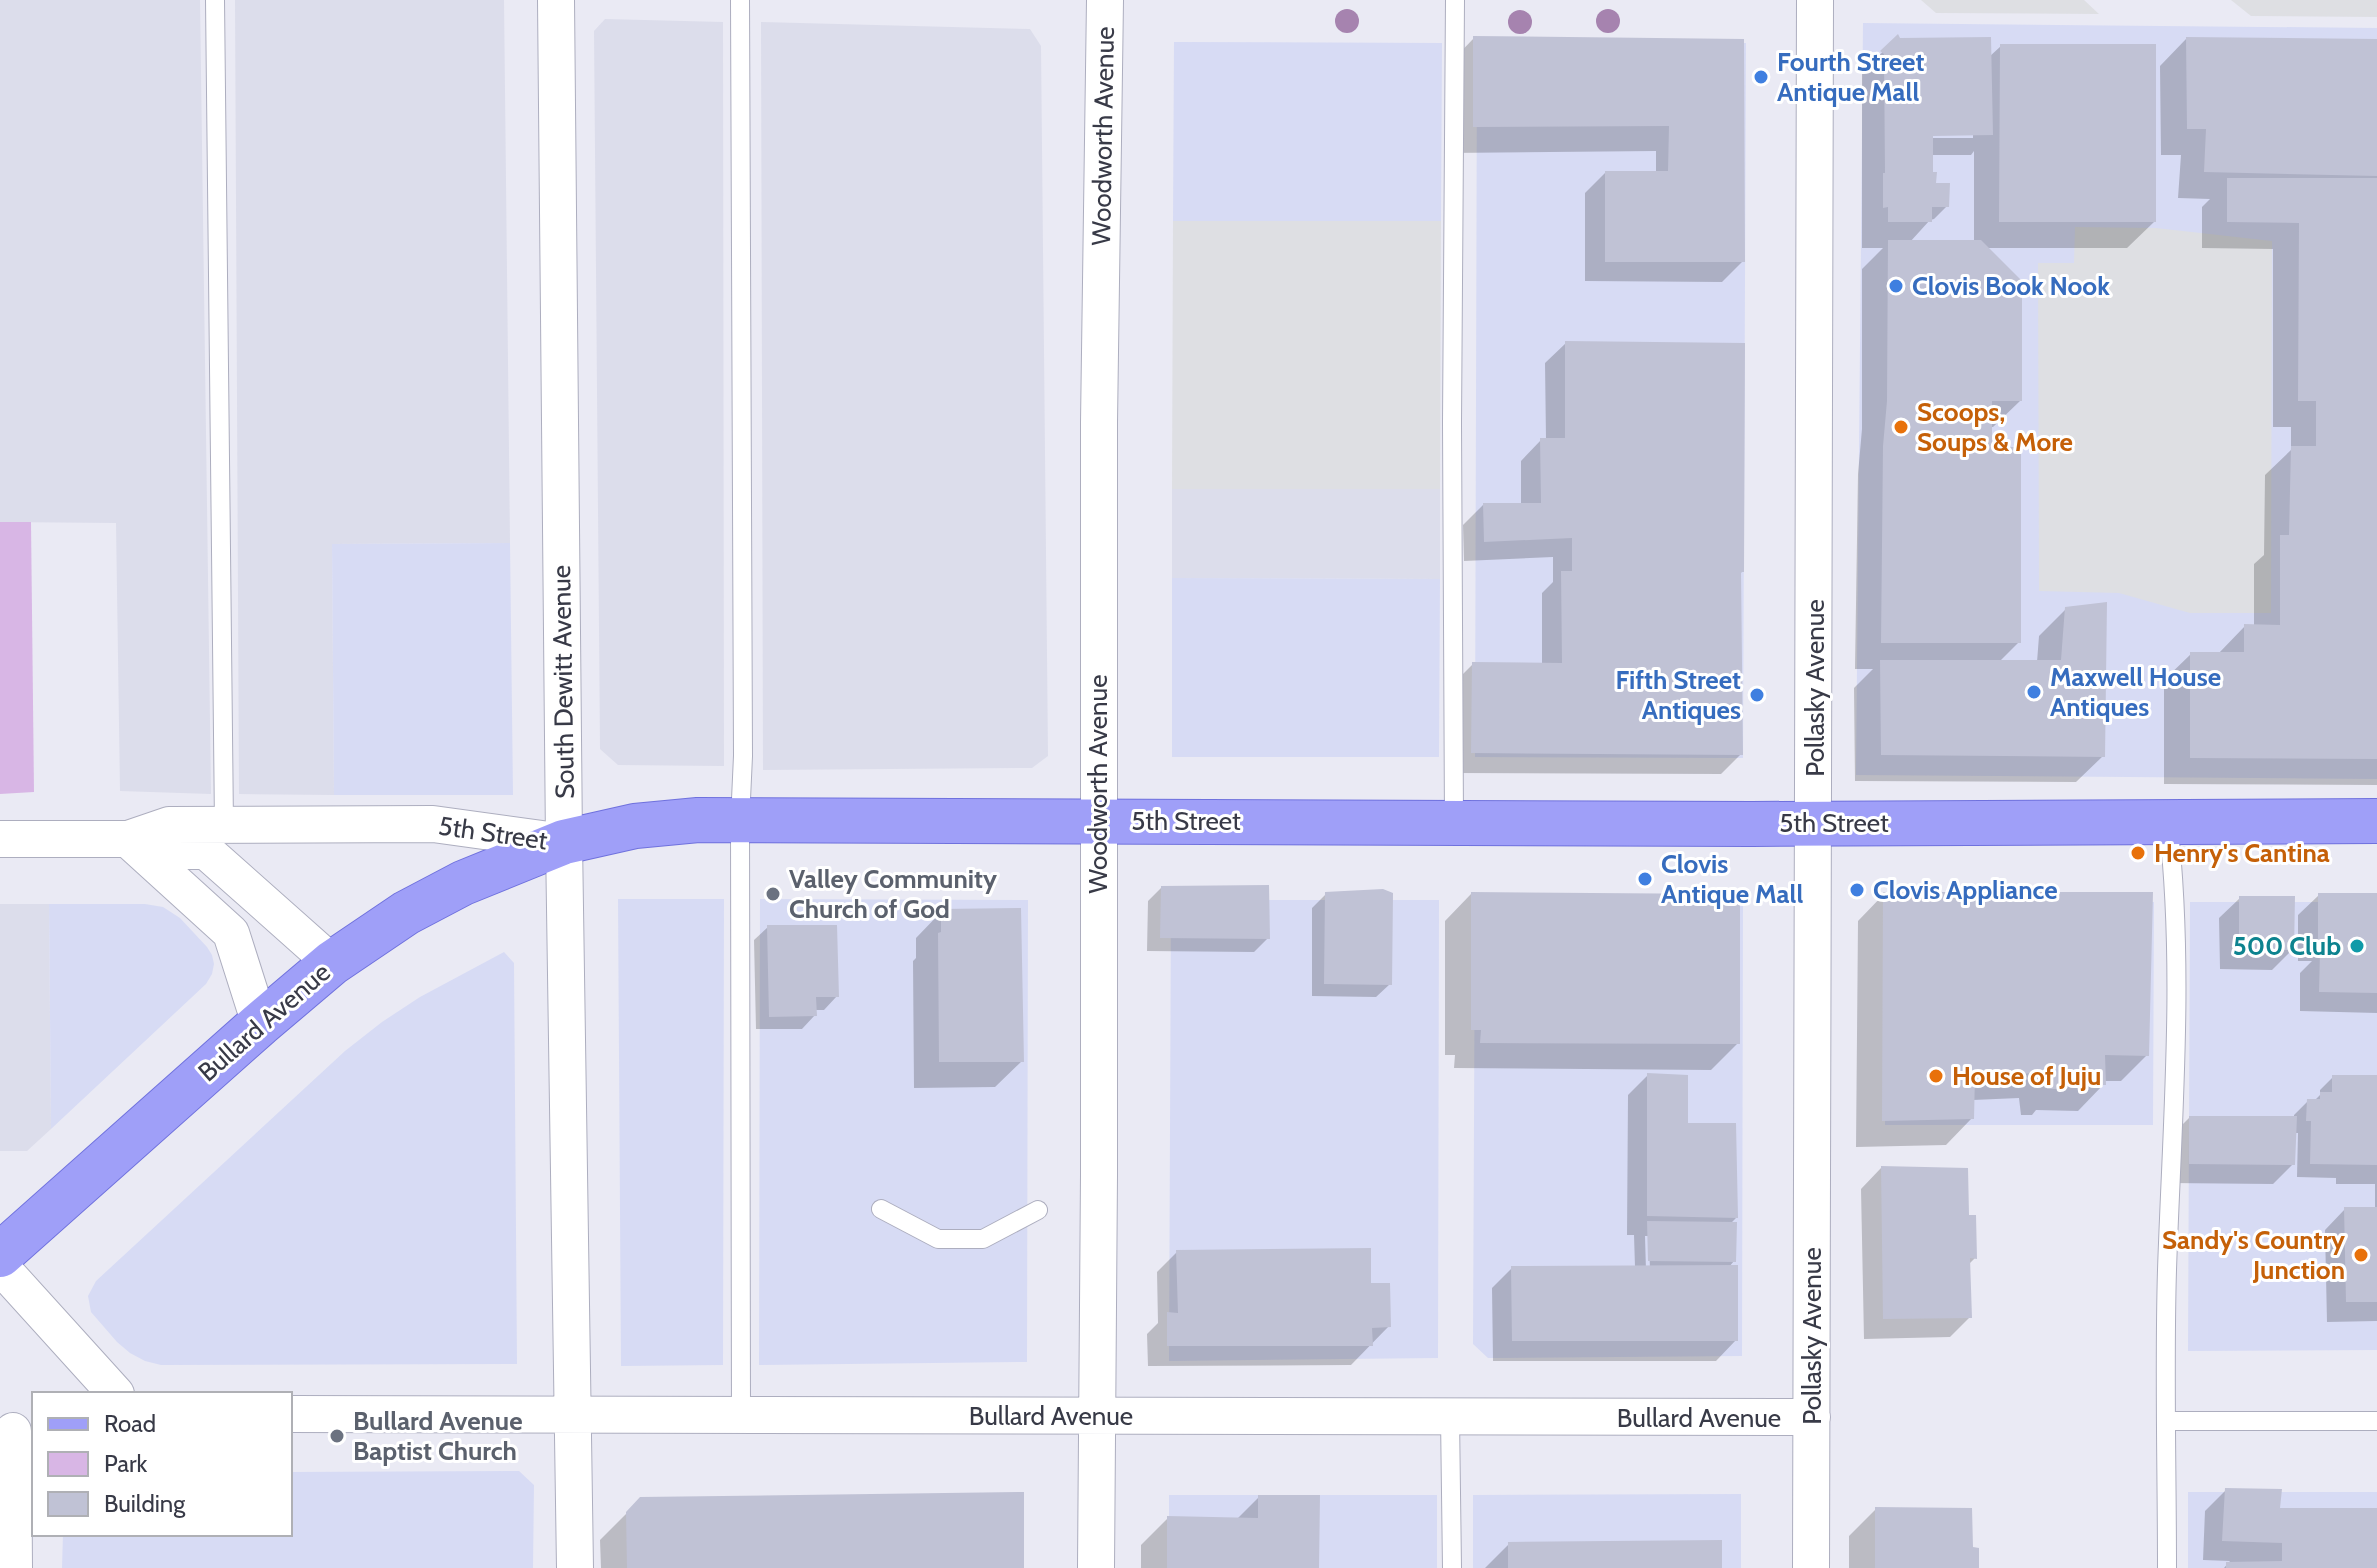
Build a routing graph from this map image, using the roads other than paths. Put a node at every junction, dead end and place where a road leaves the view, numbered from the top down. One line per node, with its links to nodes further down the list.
1 (215, 0): 13 (lane)
2 (556, 0): 16 (street, South Dewitt Avenue)
3 (740, 0): 8 (lane)
4 (1105, 0): 7 (street, Woodworth Avenue)
5 (1455, 0): 10 (lane)
6 (1815, 0): 12 (street, Pollasky Avenue)
7 (1098, 820): 8 (main road, 5th Street); 10 (main road, 5th Street); 27 (street, Woodworth Avenue)
8 (740, 821): 16 (main road, 5th Street); 26 (lane)
9 (2377, 821): 11 (main road, 5th Street)
10 (1454, 822): 12 (main road, 5th Street)
11 (2168, 822): 12 (main road, 5th Street); 30 (lane)
12 (1814, 824): 29 (street, Pollasky Avenue)
13 (224, 825): 15 (street, 5th Street); 16 (street, 5th Street)
14 (0, 839): 15 (street, 5th Street)
15 (128, 839): 17 (street); 18 (street)
16 (564, 842): 17 (main road, Bullard Avenue); 24 (street, South Dewitt Avenue)
17 (332, 963): 18 (main road, Bullard Avenue)
18 (260, 1024): 21 (main road, Bullard Avenue)
19 (881, 1209): 20 (lane)
20 (1038, 1210)
21 (0, 1255)
22 (0, 1266): 23 (street)
23 (114, 1392)
24 (574, 1413): 25 (street, Bullard Avenue); 26 (street, Bullard Avenue); 34 (street, South Dewitt Avenue)
25 (292, 1414)
26 (741, 1414): 27 (street, Bullard Avenue)
27 (1097, 1415): 28 (street, Bullard Avenue); 35 (street, Woodworth Avenue)
28 (1450, 1417): 29 (street, Bullard Avenue); 36 (lane)
29 (1812, 1417): 37 (street, Pollasky Avenue)
30 (2167, 1421): 31 (lane); 38 (lane)
31 (2377, 1421)
32 (16, 1431): 33 (street)
33 (14, 1568)
34 (575, 1568)
35 (1096, 1568)
36 (1452, 1568)
37 (1811, 1568)
38 (2167, 1568)

